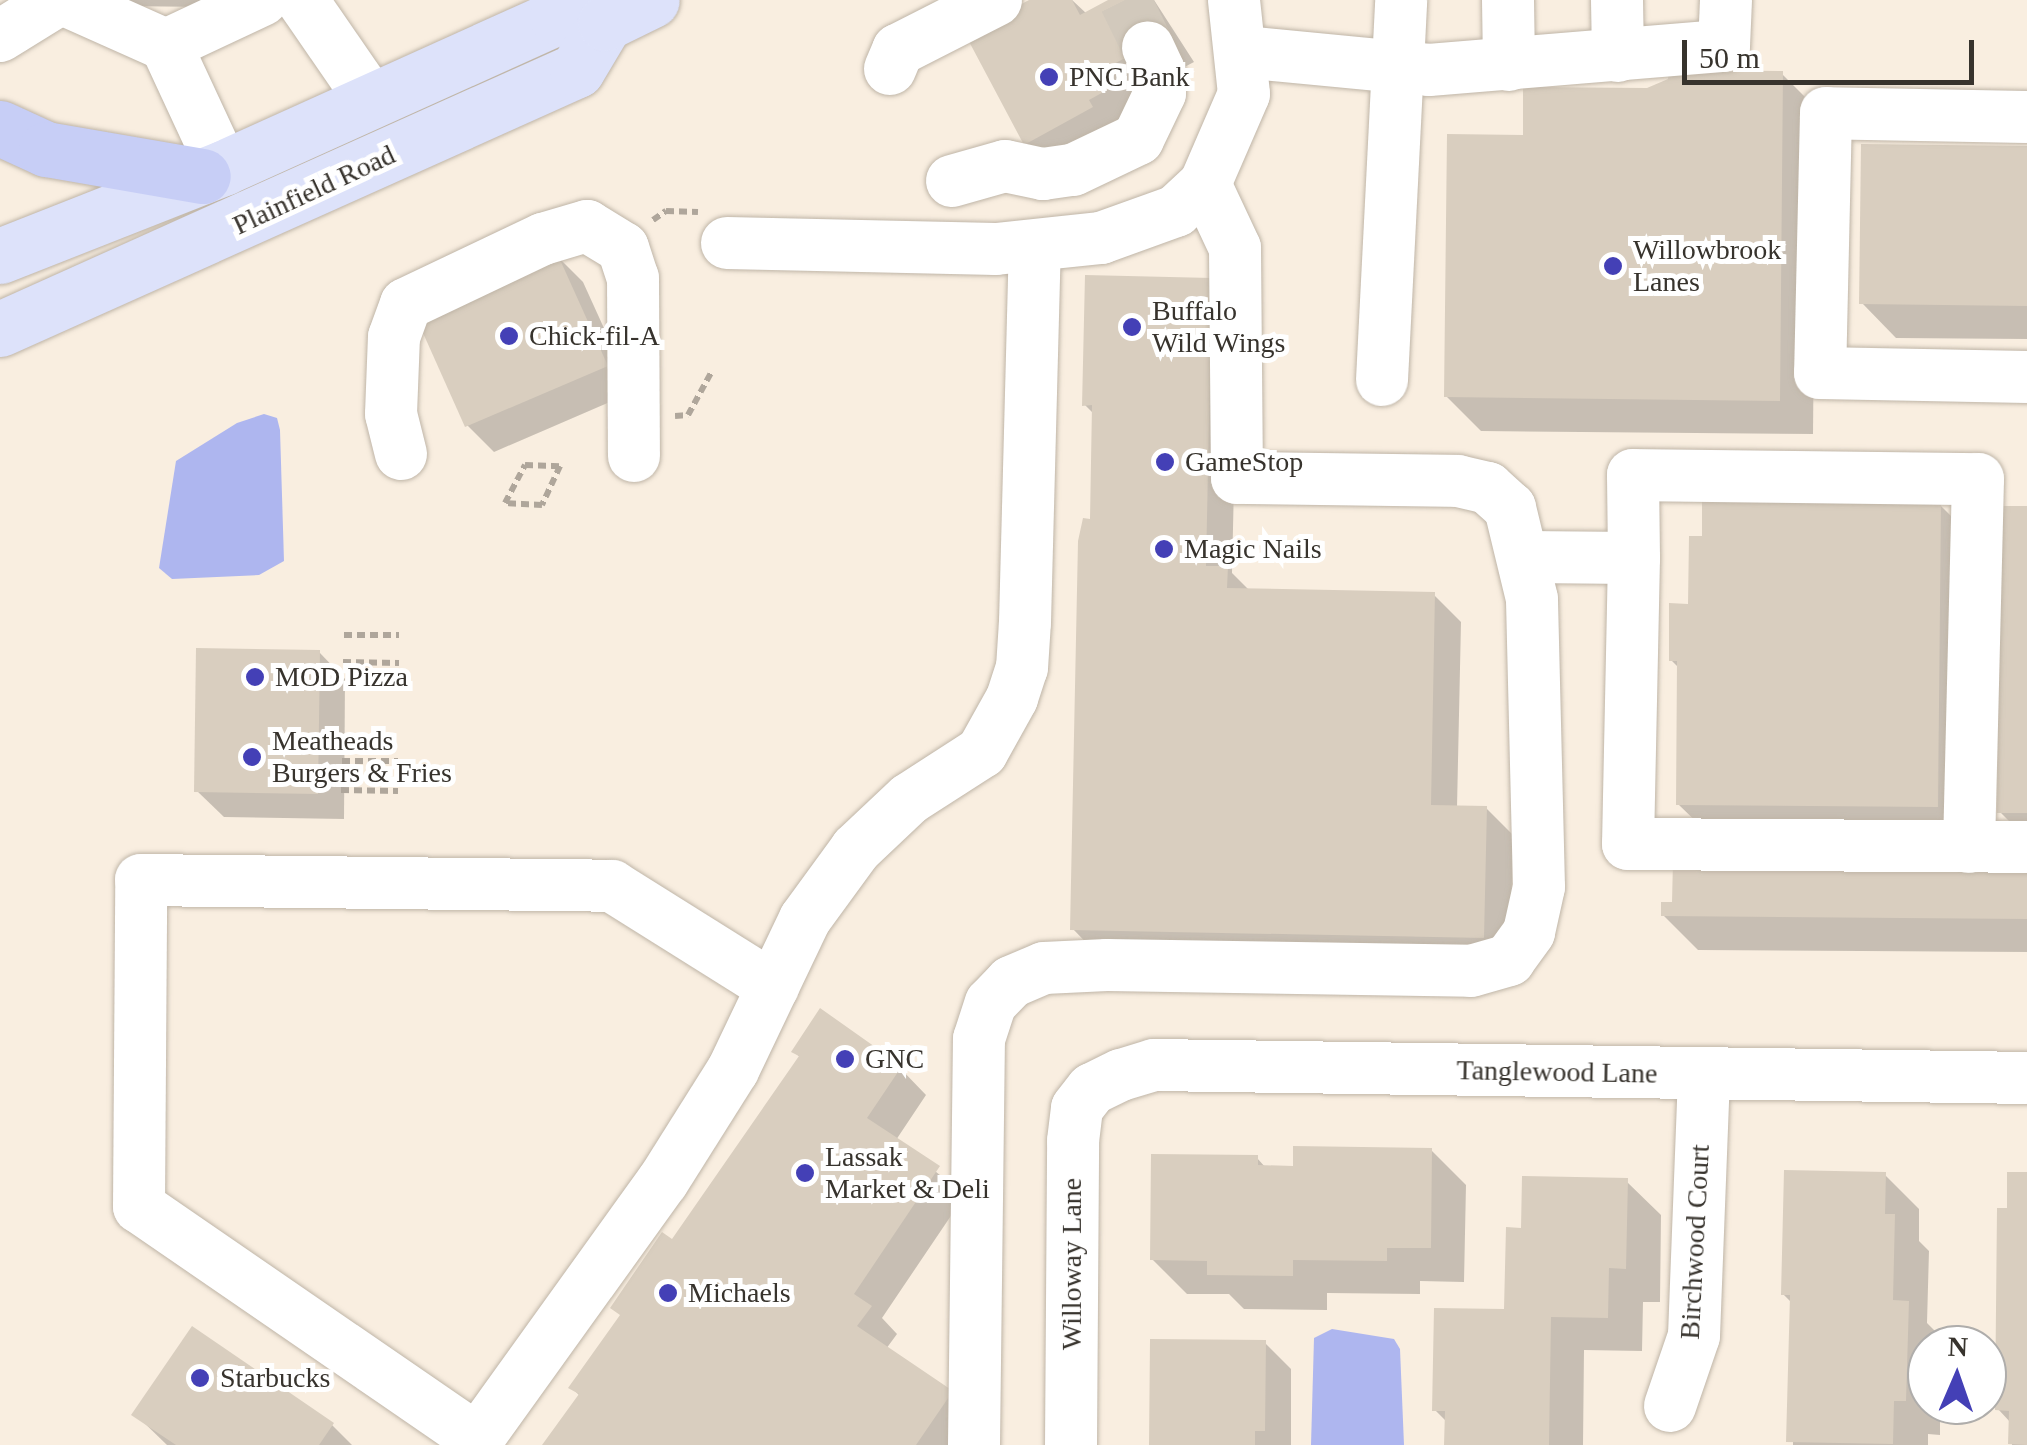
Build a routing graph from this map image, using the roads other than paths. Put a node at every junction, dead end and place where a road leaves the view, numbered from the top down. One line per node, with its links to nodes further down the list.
1 (62, 0): 11 (street); 12 (street)
2 (262, 0): 12 (street)
3 (302, 0): 19 (street)
4 (996, 0): 18 (street)
5 (1234, 0): 14 (street)
6 (1401, 0): 17 (street)
7 (1508, 0): 16 (street)
8 (1617, 0): 15 (street)
9 (1726, 0): 15 (street)
10 (628, 12): 19 (main road, Plainfield Road); 28 (main road, Plainfield Road)
11 (0, 36)
12 (166, 45): 22 (street)
13 (1148, 47): 23 (street)
14 (1243, 52): 17 (street); 24 (street)
15 (1618, 56): 16 (street)
16 (1509, 66): 17 (street)
17 (1400, 68): 30 (street)
18 (890, 69)
19 (371, 100): 22 (main road, Plainfield Road)
20 (2027, 117): 29 (street)
21 (0, 128): 22 (highway)
22 (213, 172): 27 (main road, Plainfield Road)
23 (952, 181)
24 (1206, 184): 26 (street); 33 (street)
25 (715, 231): 26 (street)
26 (1035, 246): 37 (street)
27 (0, 256)
28 (0, 329)
29 (2027, 378)
30 (1382, 380)
31 (400, 454): 32 (street)
32 (634, 456)
33 (1525, 556): 34 (street); 43 (street)
34 (1634, 558): 35 (street); 35 (street)
35 (1969, 847): 36 (street)
36 (2027, 847)
37 (773, 986): 42 (street); 42 (street)
38 (1704, 1075): 39 (street, Tanglewood Lane); 40 (street, Tanglewood Lane); 41 (street, Birchwood Court)
39 (2027, 1078)
40 (1092, 1089): 44 (street, Willoway Lane)
41 (1670, 1406)
42 (475, 1442)
43 (974, 1445)
44 (1071, 1445)

